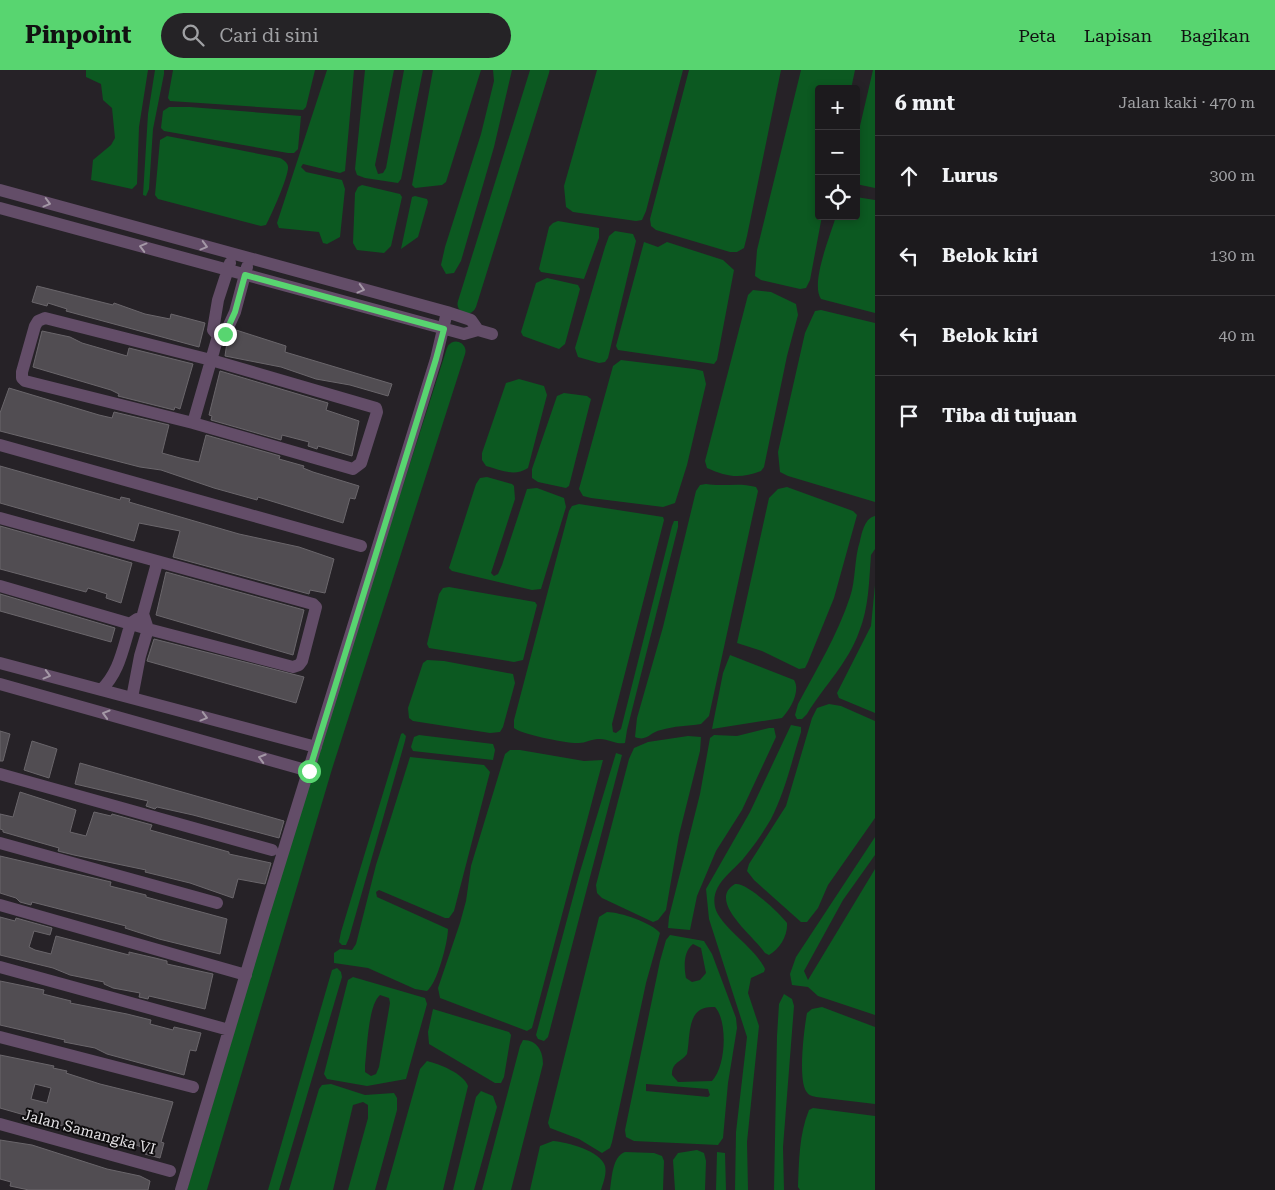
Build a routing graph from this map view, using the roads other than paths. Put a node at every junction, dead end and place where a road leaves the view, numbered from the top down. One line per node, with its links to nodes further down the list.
1 (2, 191): 2 (street); 3 (street, one-way to 3)
2 (0, 208): 5 (street, one-way to 2)
3 (233, 254): 4 (street); 5 (street)
4 (250, 259): 6 (street); 9 (street, one-way to 9)
5 (228, 270): 6 (street); 7 (street)
6 (245, 275): 8 (street); 10 (street)
7 (218, 307): 8 (street); 13 (street)
8 (235, 312): 13 (street)
9 (448, 312): 10 (street); 11 (street)
10 (444, 329): 11 (street); 30 (street)
11 (478, 330): 12 (street)
12 (492, 334)
13 (218, 336): 14 (street)
14 (211, 360): 15 (street); 15 (street); 15 (street)
15 (193, 423)
16 (0, 445): 18 (street)
17 (0, 518): 19 (street)
18 (362, 546)
19 (157, 563): 21 (street); 23 (street)
20 (0, 586): 22 (street)
21 (143, 614): 22 (street); 23 (street)
22 (130, 623): 23 (street); 25 (street)
23 (148, 629): 26 (street)
24 (0, 663): 28 (street, one-way to 28)
25 (113, 677): 26 (street); 28 (street)
26 (134, 682): 29 (street)
27 (0, 684): 31 (street, one-way to 27)
28 (101, 690): 29 (street)
29 (132, 698): 30 (street, one-way to 30)
30 (316, 747): 31 (street)
31 (309, 771): 38 (street)
32 (0, 774): 34 (street)
33 (0, 843): 35 (street)
34 (272, 850)
35 (217, 903)
36 (0, 905): 38 (street)
37 (0, 967): 39 (street)
38 (246, 975): 39 (street)
39 (229, 1030): 44 (street)
40 (0, 1037): 41 (street)
41 (193, 1087)
42 (0, 1124): 43 (street, Jalan Samangka VI)
43 (170, 1171)
44 (182, 1190)

